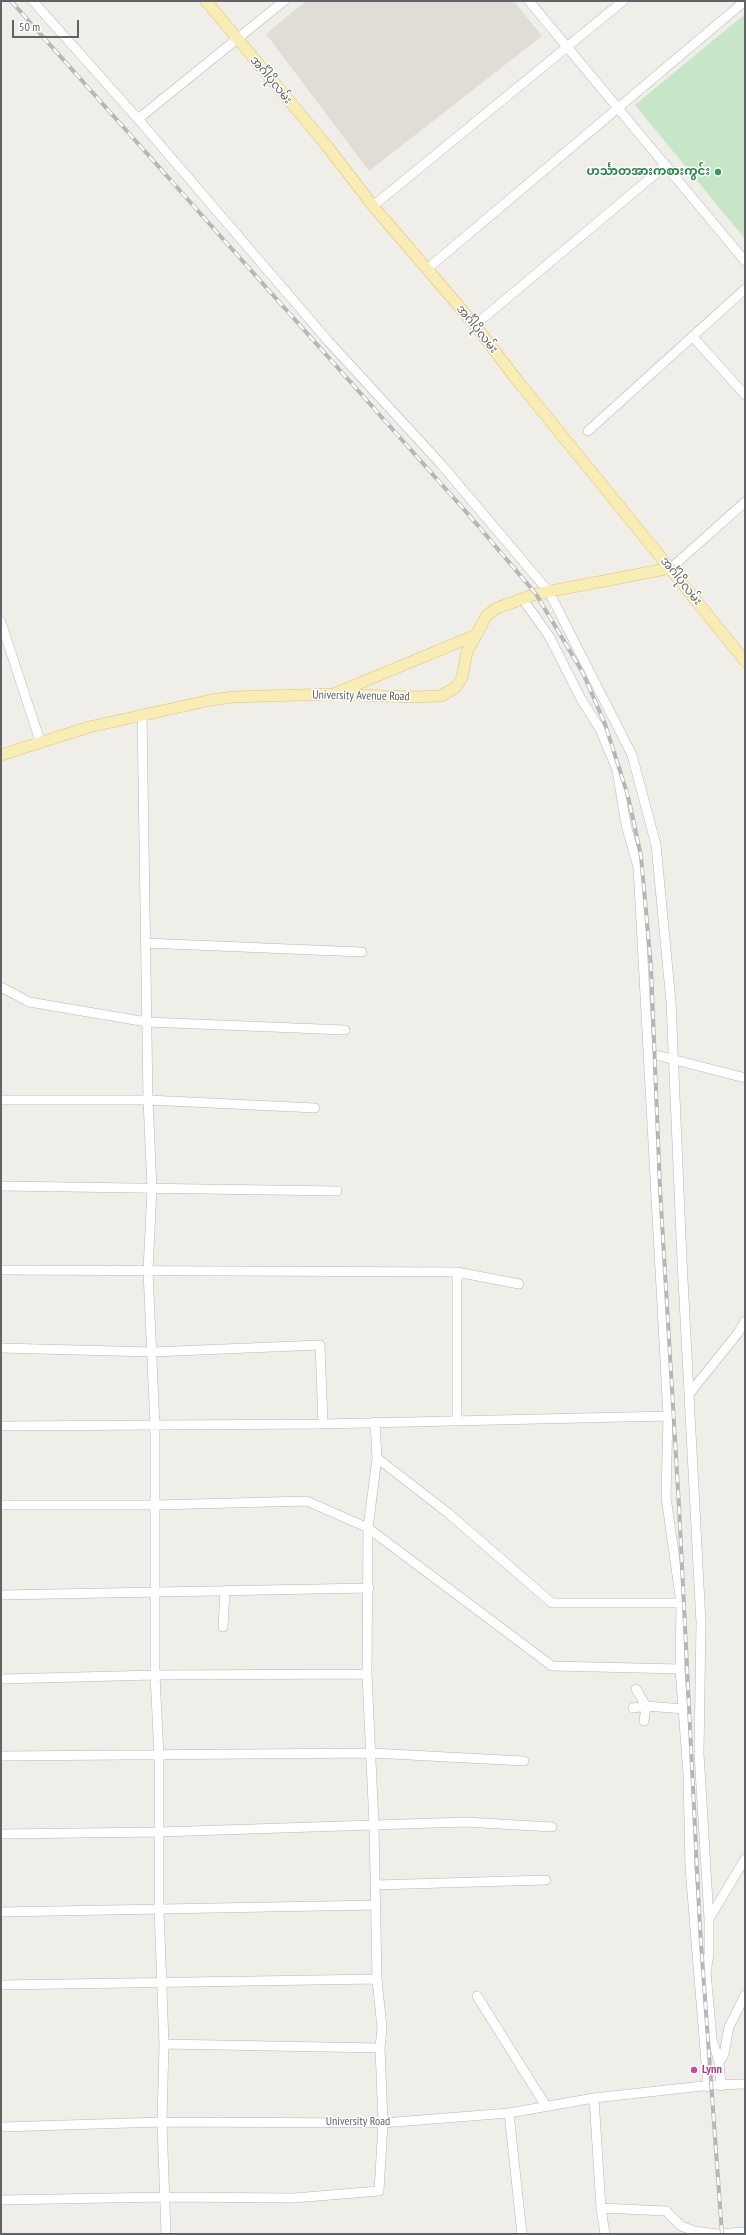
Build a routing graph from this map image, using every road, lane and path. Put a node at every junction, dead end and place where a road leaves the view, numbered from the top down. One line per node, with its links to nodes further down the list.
1 (32, 1): 10 (street)
2 (206, 1): 7 (main road, အင်္ဂါပိုလမ်း)
3 (284, 1): 7 (street)
4 (529, 1): 8 (street)
5 (622, 1): 8 (street)
6 (745, 1): 9 (street)
7 (238, 39): 10 (street); 12 (main road, အင်္ဂါပိုလမ်း)
8 (567, 48): 9 (street); 12 (street)
9 (619, 107): 11 (street); 14 (street)
10 (138, 119): 22 (street)
11 (666, 165): 13 (street); 16 (street)
12 (373, 206): 14 (main road, အင်္ဂါပိုလမ်း)
13 (745, 261)
14 (427, 270): 16 (main road, အင်္ဂါပိုလမ်း)
15 (745, 289): 17 (street)
16 (475, 325): 21 (main road, အင်္ဂါပိုလမ်း)
17 (693, 337): 18 (street); 19 (street)
18 (745, 396)
19 (588, 431)
20 (745, 502): 21 (street)
21 (671, 568): 22 (main road, University Avenue Road); 26 (main road, အင်္ဂါပိုလမ်း)
22 (549, 592): 23 (main road, University Avenue Road); 37 (street)
23 (522, 598): 25 (main road, University Avenue Road); 36 (street)
24 (1, 622): 29 (street)
25 (476, 635): 27 (main road); 27 (main road, University Avenue Road)
26 (745, 661)
27 (333, 694): 28 (main road, University Avenue Road)
28 (142, 714): 29 (main road, University Avenue Road); 31 (street)
29 (40, 741): 30 (main road, University Avenue Road)
30 (1, 755)
31 (145, 943): 32 (street); 34 (street)
32 (362, 952)
33 (1, 987): 34 (street)
34 (147, 1022): 35 (street); 40 (street)
35 (345, 1030)
36 (648, 1053): 37 (street); 54 (street)
37 (674, 1060): 38 (street); 53 (street)
38 (745, 1078)
39 (1, 1100): 40 (street)
40 (148, 1100): 41 (street); 43 (street)
41 (315, 1108)
42 (1, 1186): 43 (street)
43 (152, 1188): 44 (street); 46 (street)
44 (337, 1191)
45 (1, 1270): 46 (street)
46 (148, 1272): 47 (street); 52 (street)
47 (457, 1272): 48 (street); 55 (street)
48 (519, 1284)
49 (745, 1321): 50 (street)
50 (741, 1335): 53 (street)
51 (1, 1348): 52 (street)
52 (152, 1352): 57 (street); 59 (street)
53 (688, 1394): 93 (street)
54 (668, 1416): 55 (street); 68 (street)
55 (457, 1420): 56 (street)
56 (375, 1422): 57 (street); 60 (street)
57 (323, 1424): 59 (street)
58 (1, 1426): 59 (street)
59 (155, 1426): 61 (street)
60 (377, 1458): 63 (street); 68 (street)
61 (156, 1505): 62 (street); 63 (street); 66 (street)
62 (1, 1506)
63 (368, 1528): 64 (street); 70 (street)
64 (369, 1588): 65 (street); 71 (street)
65 (224, 1590): 66 (street); 69 (street)
66 (156, 1592): 67 (street); 72 (street)
67 (1, 1595)
68 (681, 1603): 70 (street)
69 (223, 1627)
70 (680, 1669): 77 (street)
71 (367, 1674): 72 (street); 79 (street)
72 (155, 1675): 73 (street); 81 (street)
73 (1, 1679)
74 (636, 1689): 75 (street)
75 (646, 1706): 76 (street); 77 (street); 78 (street)
76 (633, 1708)
77 (684, 1709): 103 (street)
78 (644, 1721)
79 (371, 1753): 81 (street); 82 (street); 83 (street)
80 (1, 1756): 81 (street)
81 (159, 1756): 85 (street)
82 (524, 1761)
83 (374, 1825): 84 (street); 85 (street); 89 (street)
84 (552, 1827)
85 (160, 1832): 86 (street); 91 (street)
86 (1, 1834)
87 (745, 1859): 93 (street)
88 (546, 1880): 89 (street)
89 (375, 1885): 90 (street)
90 (376, 1905): 91 (street); 94 (street)
91 (159, 1908): 92 (street); 95 (street)
92 (1, 1912)
93 (709, 1919): 101 (street)
94 (377, 1979): 95 (street); 100 (street)
95 (161, 1981): 96 (street); 99 (street)
96 (1, 1985)
97 (745, 1995): 101 (street)
98 (477, 1996): 105 (street)
99 (164, 2044): 100 (street); 107 (street)
100 (380, 2048): 108 (street)
101 (719, 2062): 103 (street)
102 (745, 2084): 103 (street, University Road)
103 (714, 2086): 104 (street, University Road)
104 (594, 2098): 105 (street, University Road); 112 (street)
105 (546, 2106): 106 (street, University Road)
106 (509, 2113): 108 (street, University Road); 115 (street)
107 (162, 2122): 108 (street, University Road); 109 (street, University Road); 110 (street)
108 (383, 2123): 110 (street)
109 (1, 2127)
110 (164, 2197): 111 (street); 114 (street)
111 (1, 2200)
112 (601, 2208): 113 (street); 116 (street)
113 (745, 2232)
114 (166, 2234)
115 (522, 2234)
116 (605, 2234)

